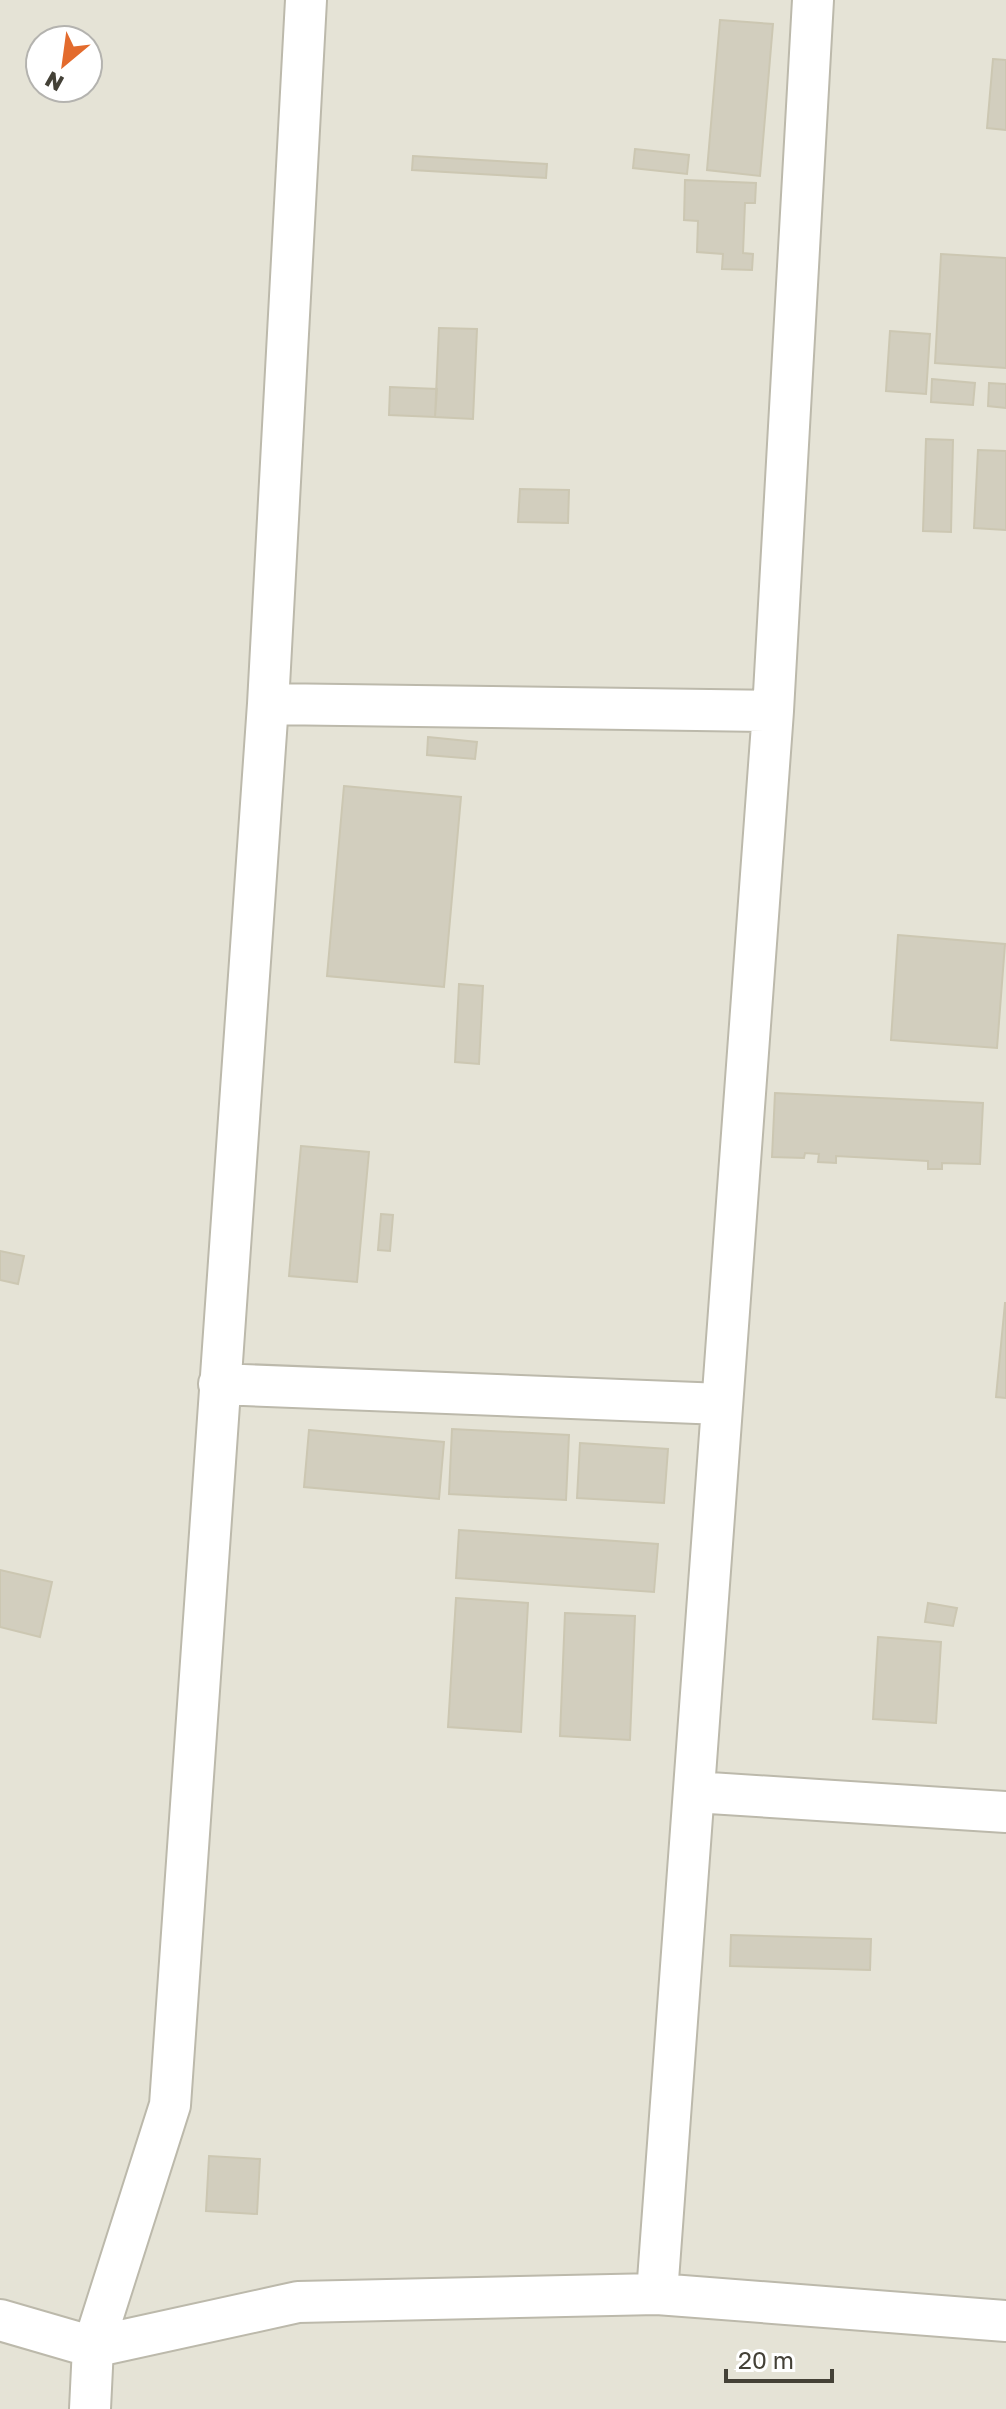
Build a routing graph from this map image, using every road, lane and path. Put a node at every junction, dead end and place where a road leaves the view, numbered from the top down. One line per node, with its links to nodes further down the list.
1 (306, 0): 3 (street)
2 (813, 0): 4 (street)
3 (268, 704): 4 (street); 5 (street)
4 (773, 711): 6 (street)
5 (219, 1384): 6 (street); 12 (street)
6 (722, 1404): 7 (street)
7 (694, 1792): 8 (street); 9 (street)
8 (1006, 1812)
9 (657, 2294): 11 (street); 12 (street)
10 (0, 2320): 12 (street)
11 (1006, 2321)
12 (93, 2347): 13 (street)
13 (90, 2409)

